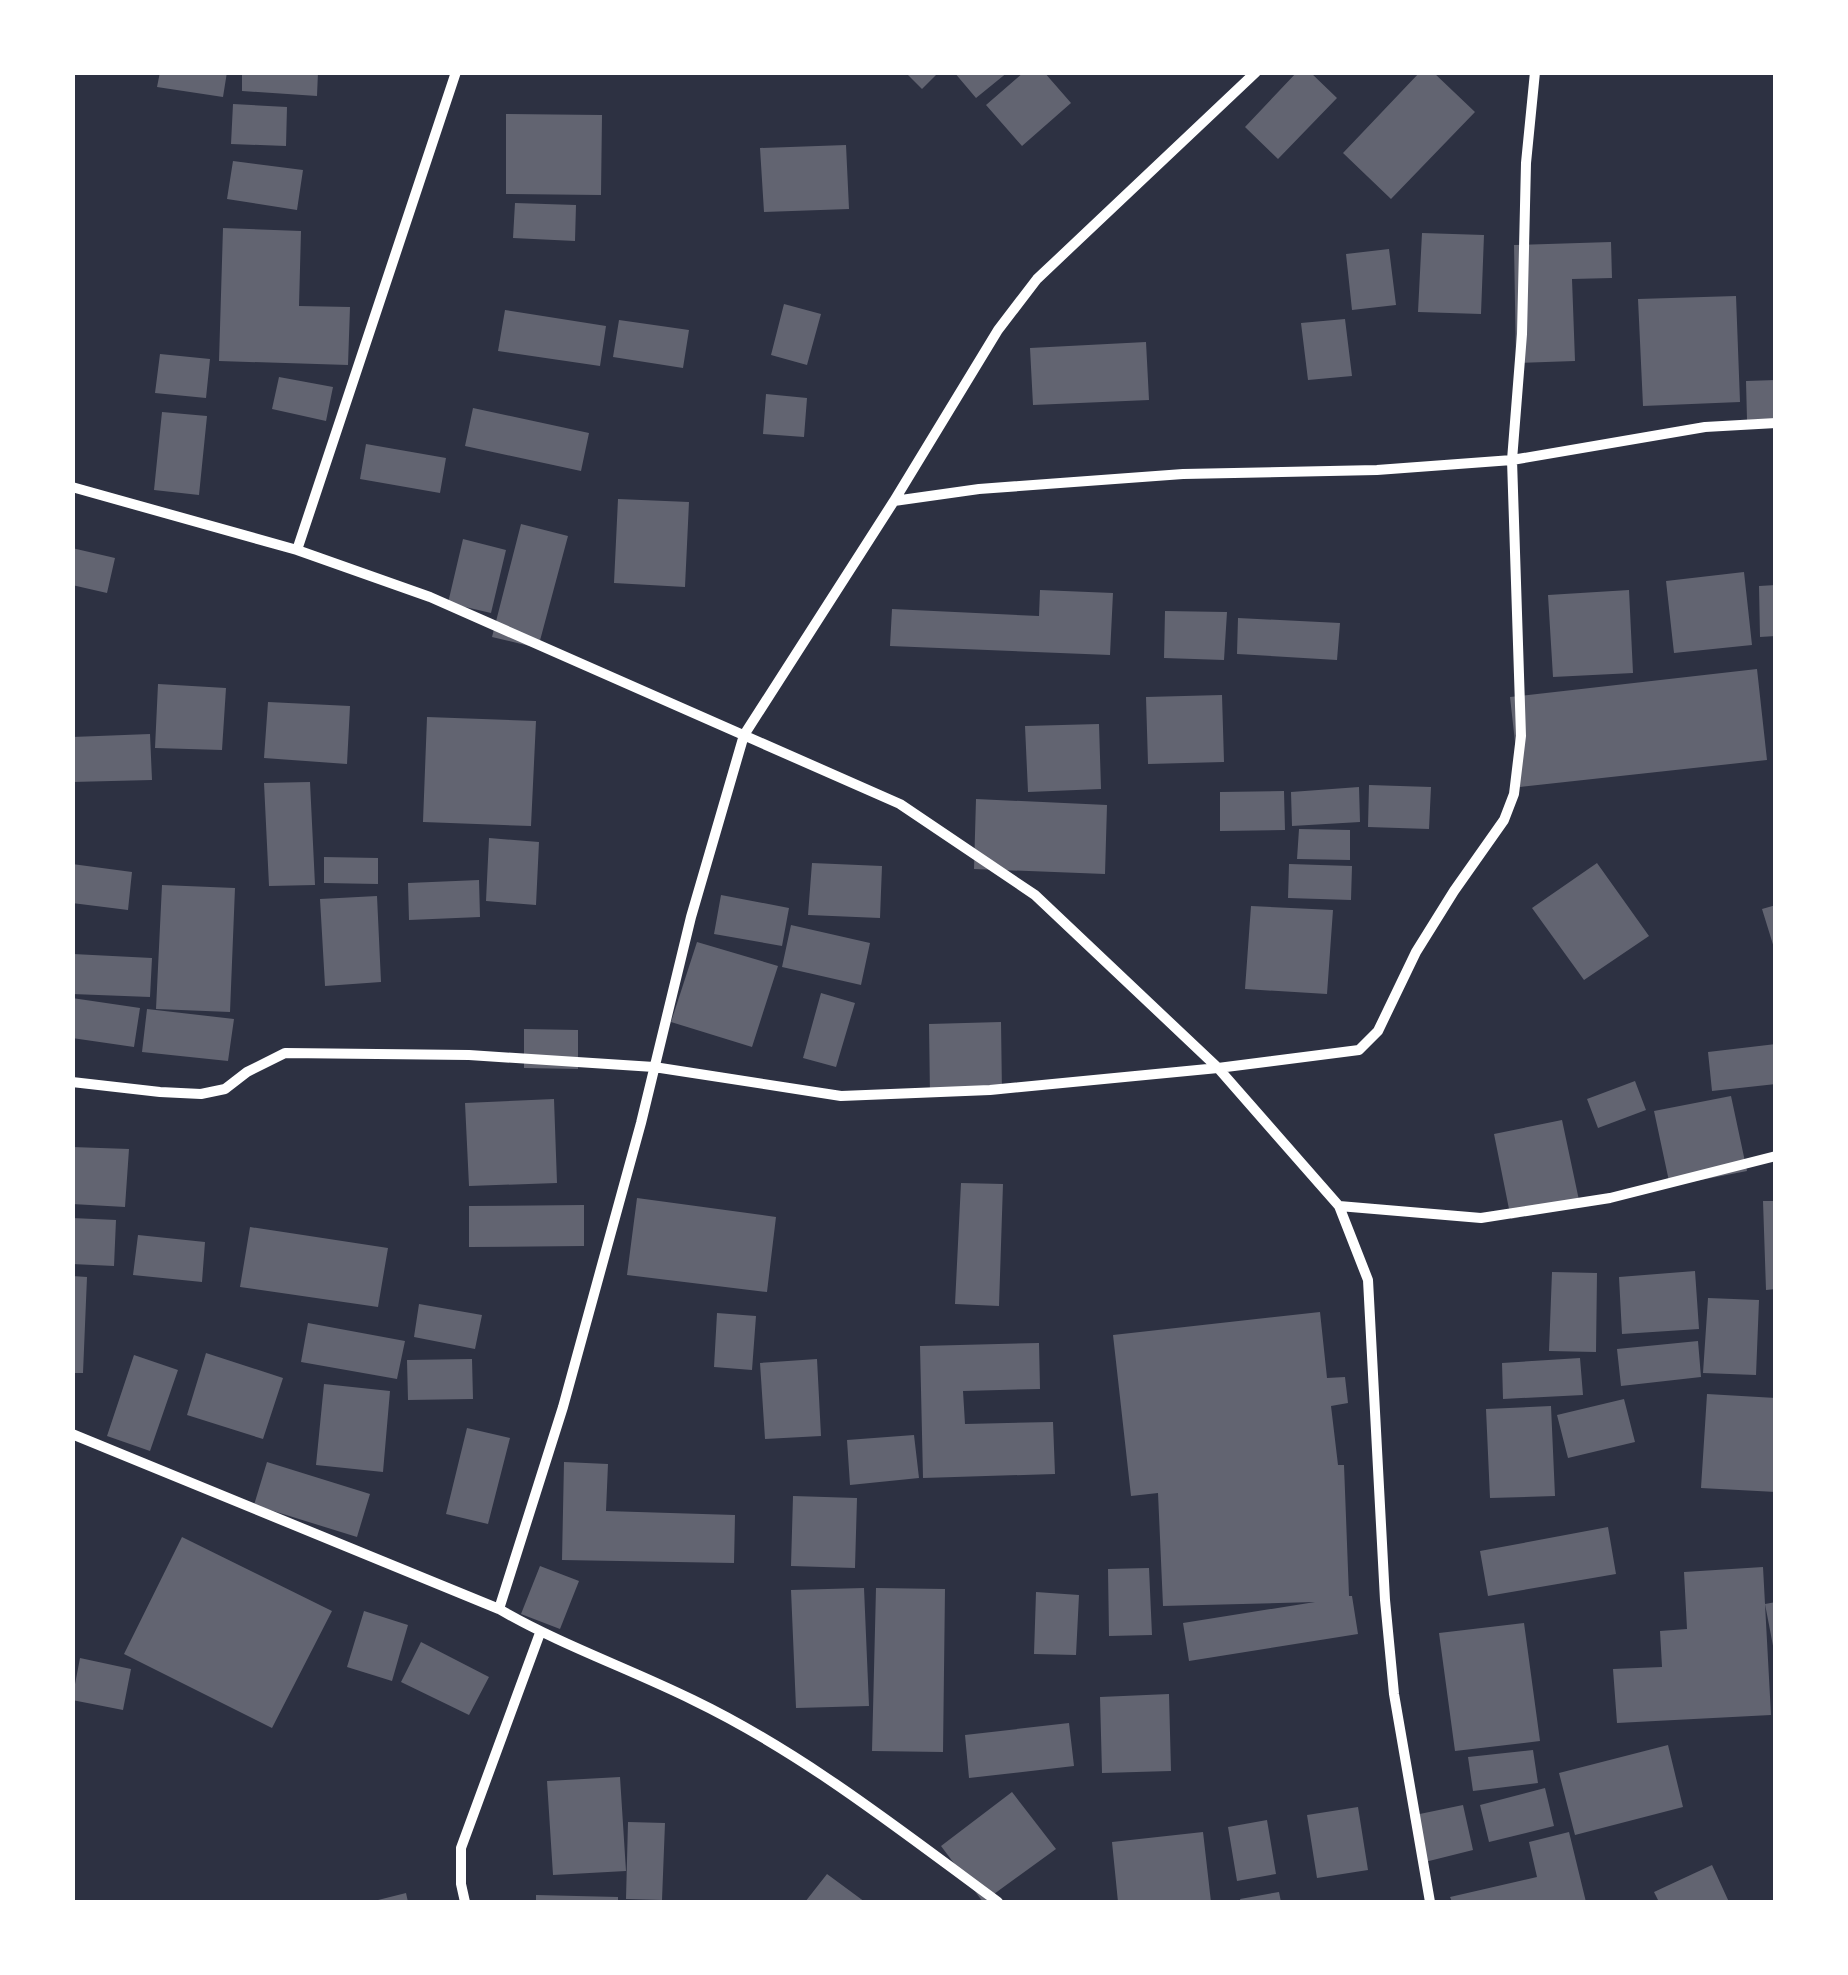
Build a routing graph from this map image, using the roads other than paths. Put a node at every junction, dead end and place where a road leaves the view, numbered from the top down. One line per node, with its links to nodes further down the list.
1 (456, 72): 8 (street)
2 (1256, 72): 7 (street)
3 (1535, 72): 5 (street)
4 (1776, 423): 5 (street)
5 (1512, 460): 7 (street); 11 (street)
6 (72, 487): 8 (street)
7 (894, 501): 9 (street)
8 (298, 550): 9 (street)
9 (744, 735): 10 (street); 11 (street)
10 (654, 1067): 11 (street); 12 (street); 16 (street)
11 (1218, 1068): 14 (street)
12 (72, 1082)
13 (1776, 1156): 14 (street)
14 (1338, 1206): 20 (street)
15 (72, 1434): 16 (street)
16 (499, 1608): 17 (street)
17 (540, 1633): 18 (street); 19 (street)
18 (466, 1902)
19 (998, 1902)
20 (1430, 1902)

